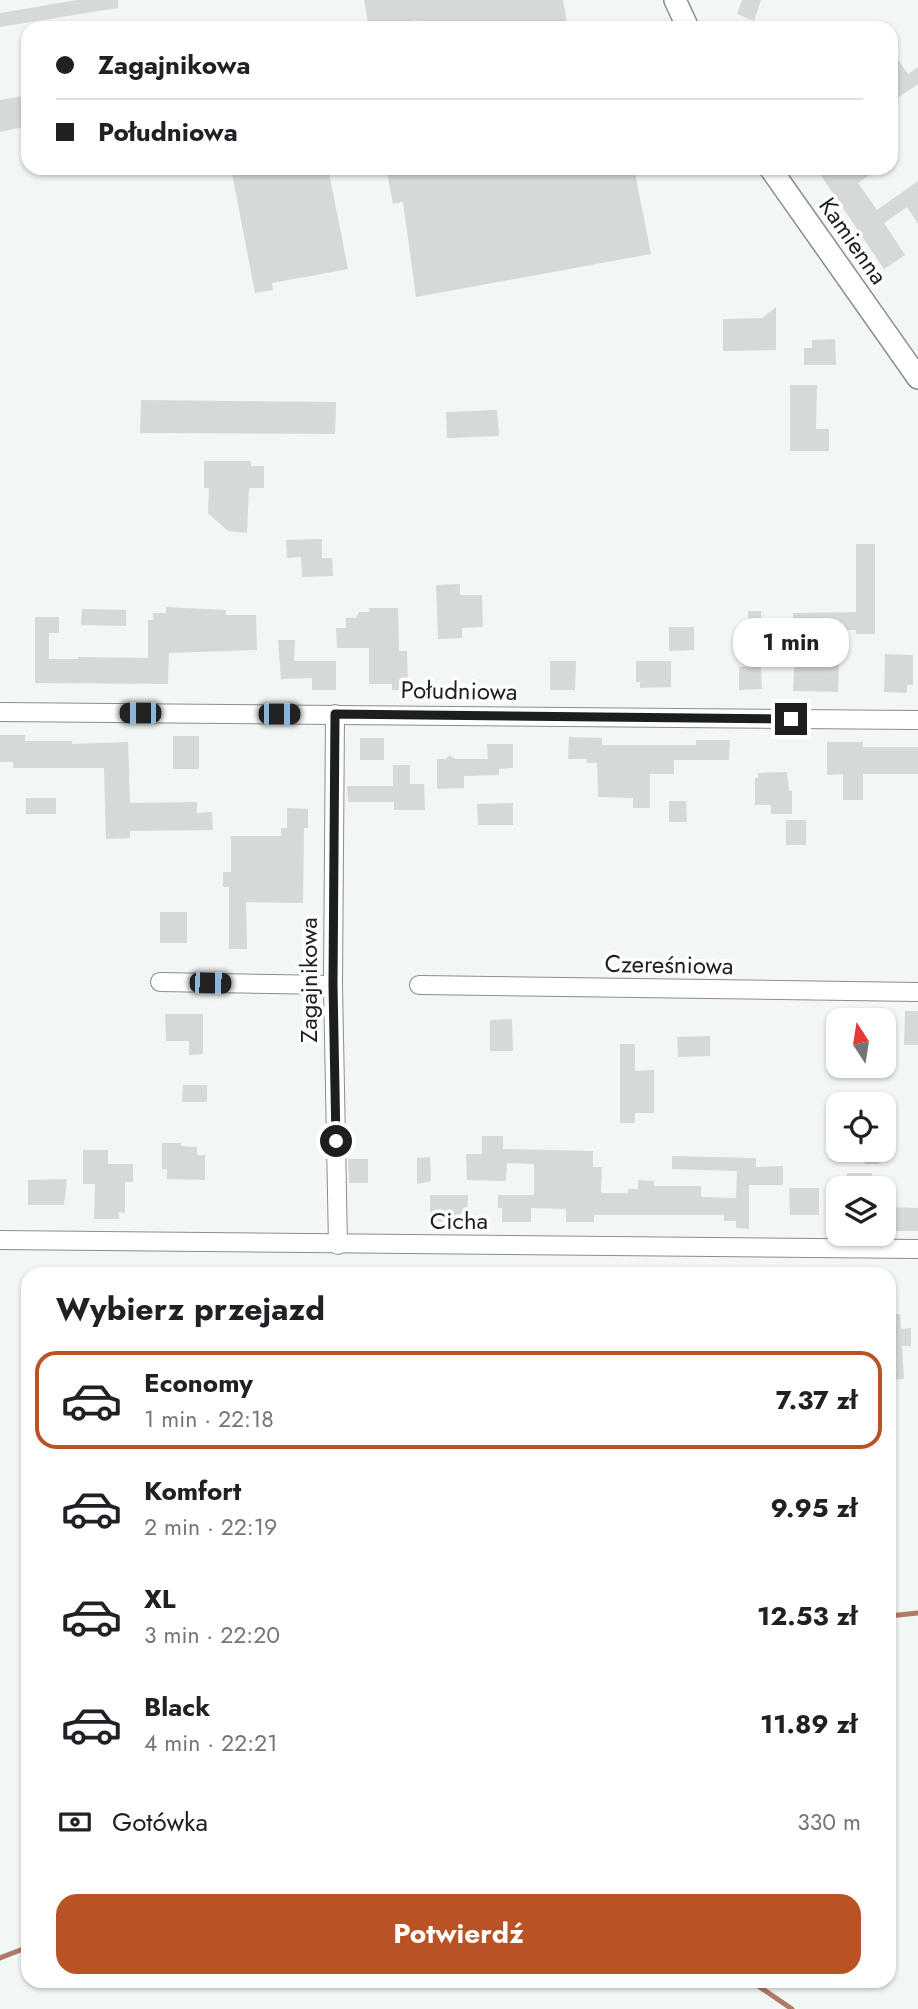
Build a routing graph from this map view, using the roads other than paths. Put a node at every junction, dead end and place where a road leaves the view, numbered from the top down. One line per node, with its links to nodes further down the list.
1 (675, 0): 2 (street)
2 (685, 21)
3 (775, 175): 4 (street, Kamienna)
4 (918, 378)
5 (0, 712): 6 (street, Południowa)
6 (335, 714): 7 (street, Południowa); 9 (street, Zagajnikowa)
7 (918, 720)
8 (160, 982): 9 (street)
9 (333, 985): 13 (street, Zagajnikowa)
10 (419, 985): 11 (street, Czereśniowa)
11 (918, 992)
12 (0, 1240): 13 (street, Cicha)
13 (338, 1245): 14 (street, Cicha)
14 (918, 1249)

